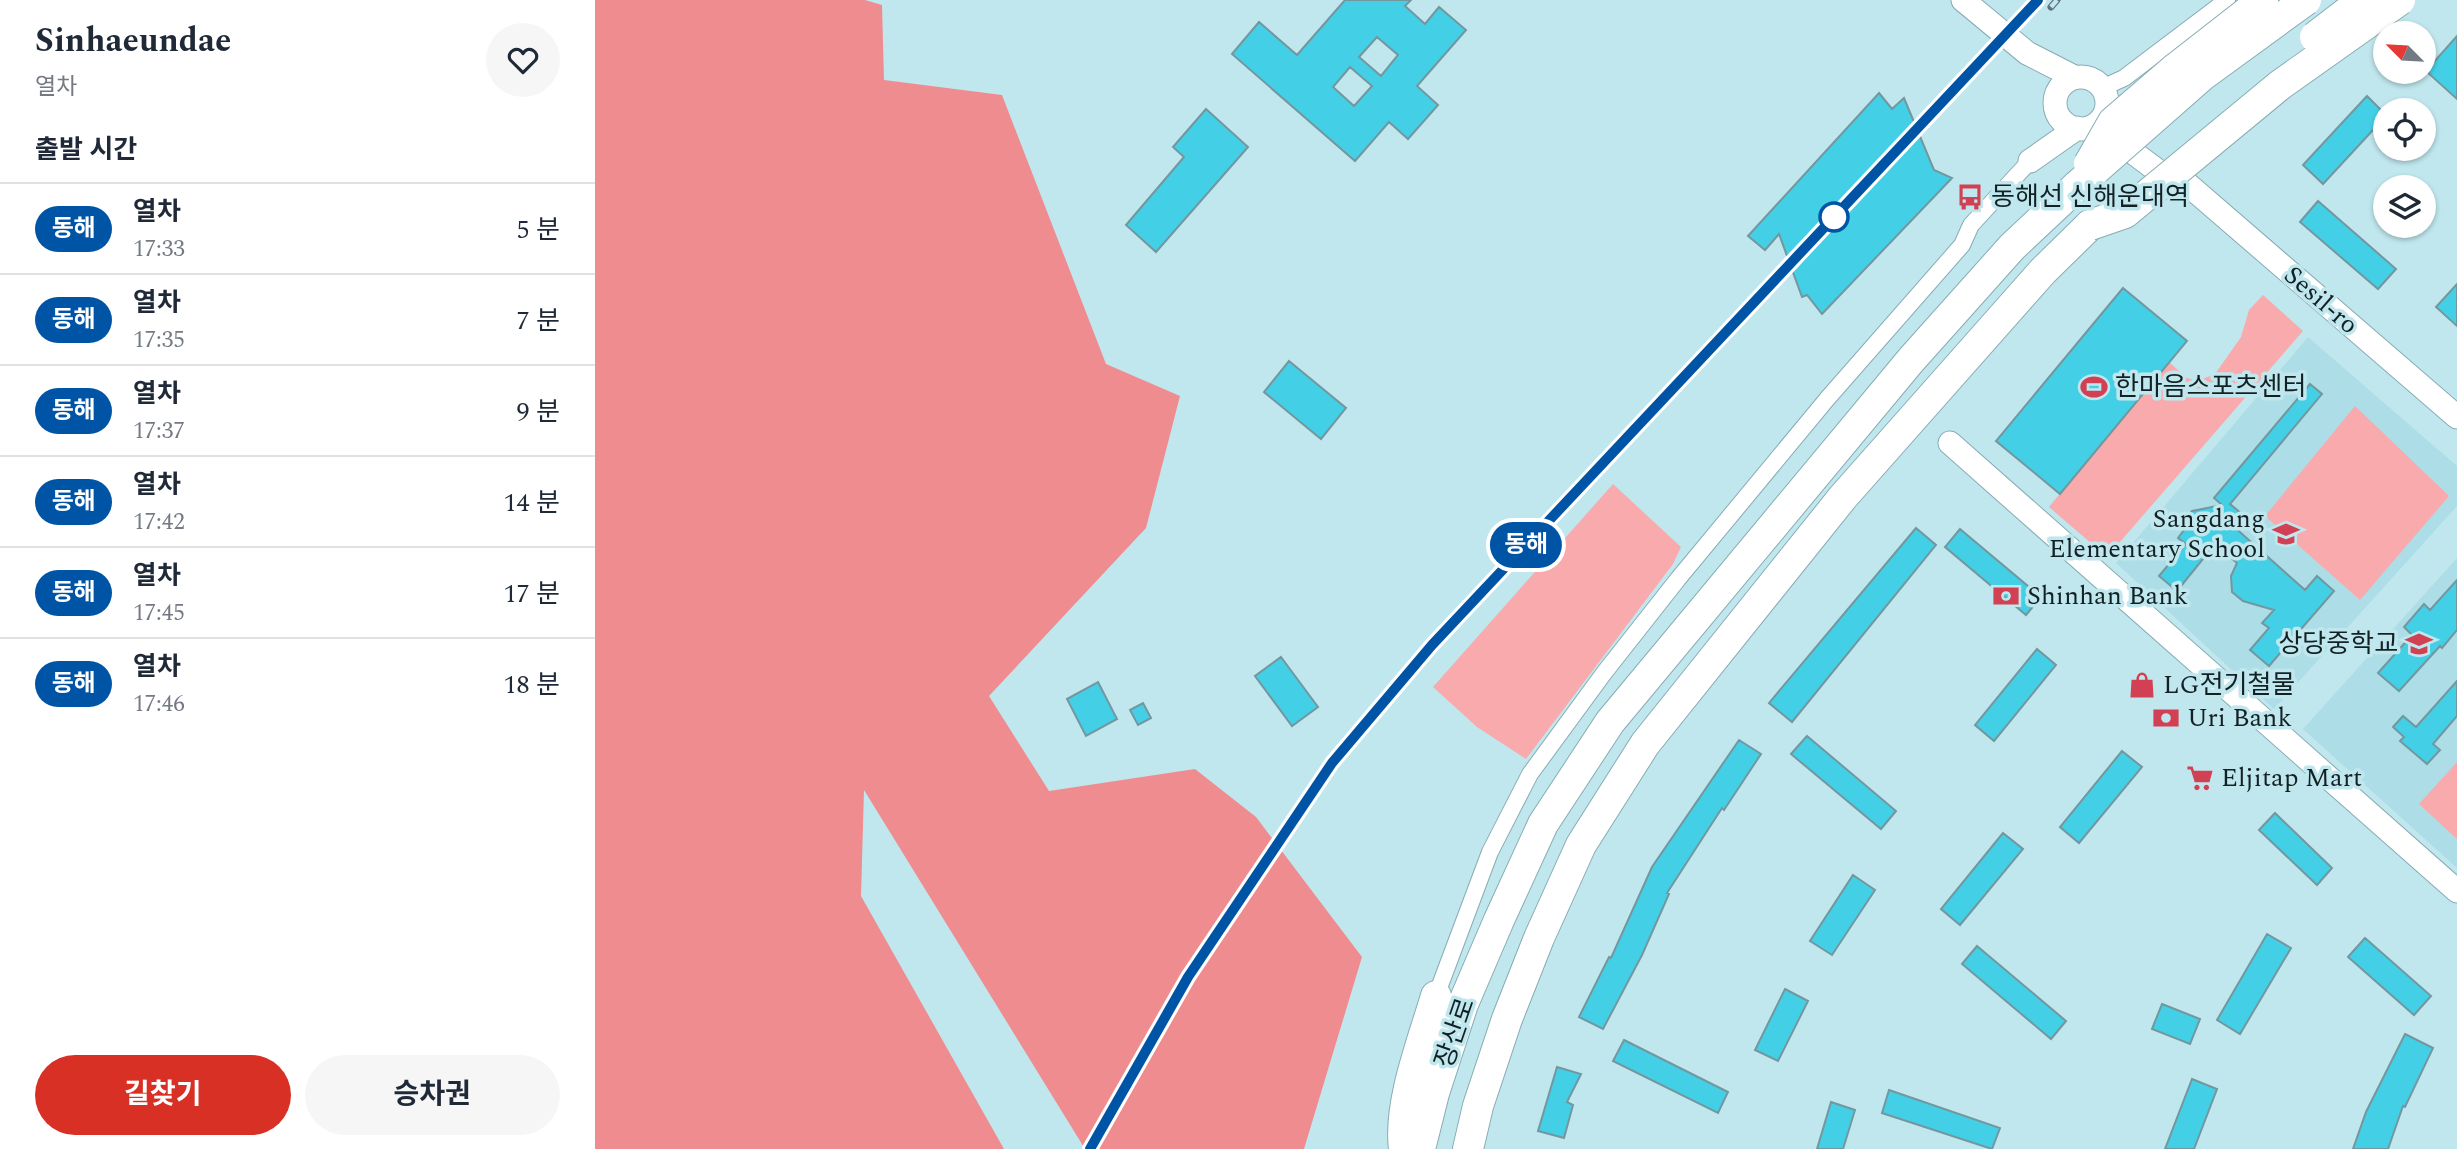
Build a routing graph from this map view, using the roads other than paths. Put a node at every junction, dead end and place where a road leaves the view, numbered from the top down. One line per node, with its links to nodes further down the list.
1 (1963, 0): 7 (street, Sesil-ro)
2 (2227, 0): 9 (street)
3 (2263, 0): 13 (highway, bridge)
4 (2306, 0): 13 (highway, 장산로, bridge)
5 (2363, 0): 14 (highway, 장산로, bridge)
6 (2400, 0): 14 (highway, bridge)
7 (2027, 53): 8 (street, Sesil-ro); 10 (street, Sesil-ro)
8 (2074, 77): 9 (street, Sesil-ro); 10 (street)
9 (2102, 88): 11 (street)
10 (2055, 104): 11 (street, Sesil-ro); 12 (street)
11 (2092, 121): 12 (street); 15 (street, Sesil-ro)
12 (2030, 161): 18 (street)
13 (2078, 185): 20 (highway, 장산로)
14 (2089, 225): 21 (highway, 장산로)
15 (2457, 417)
16 (1950, 443): 17 (street)
17 (2457, 891)
18 (1436, 996): 19 (highway)
19 (1404, 1149)
20 (1420, 1149)
21 (1468, 1149)

